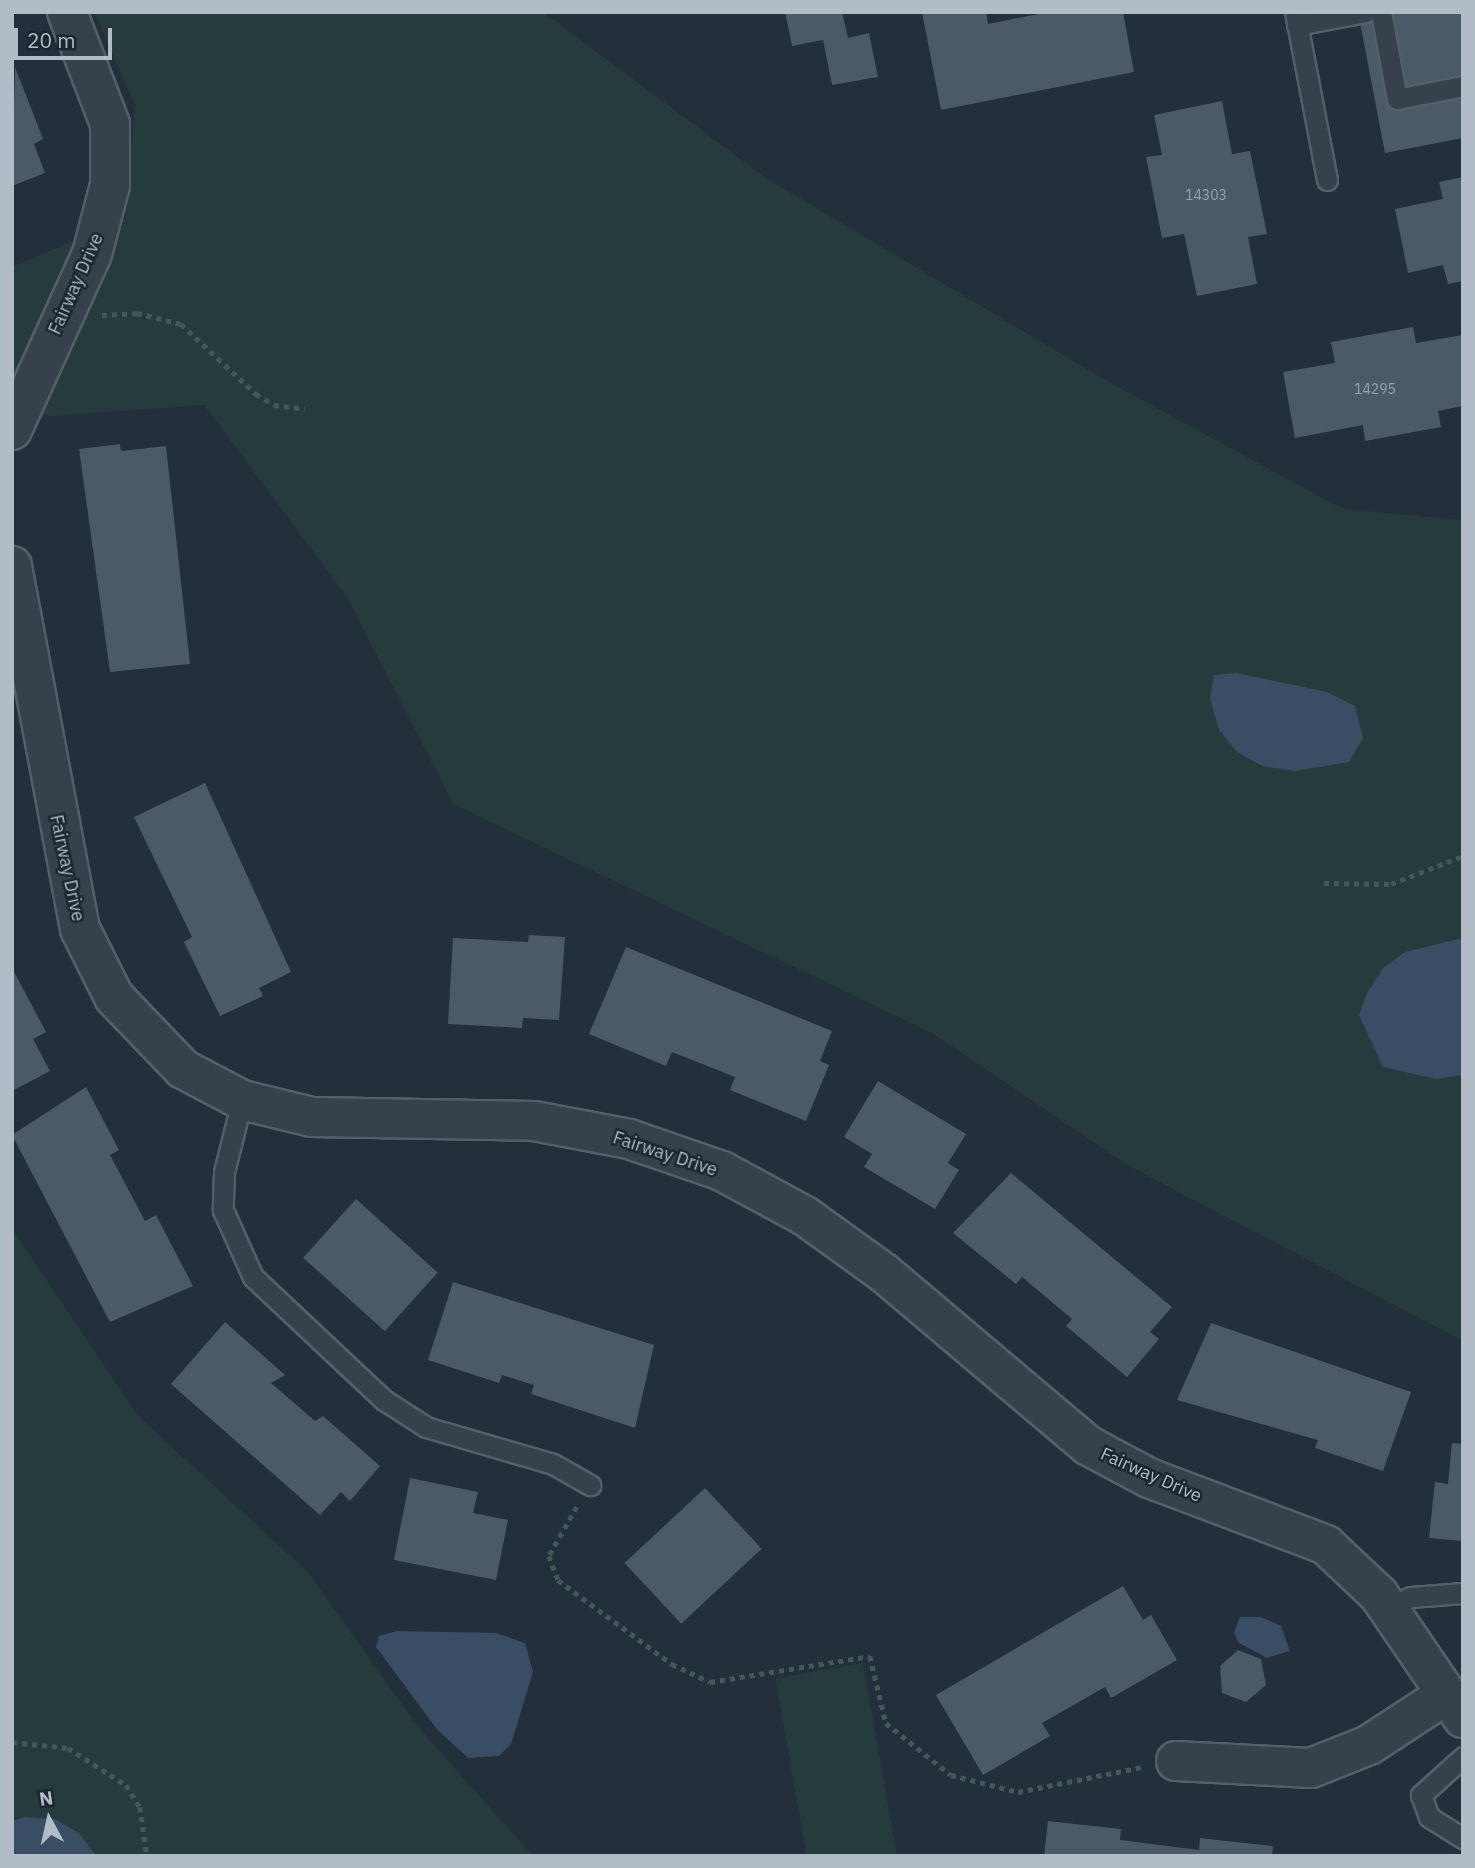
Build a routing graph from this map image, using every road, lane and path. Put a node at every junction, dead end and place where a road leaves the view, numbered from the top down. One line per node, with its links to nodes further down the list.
1 (67, 12): 7 (street, Fairway Drive)
2 (1365, 12): 4 (lane)
3 (1381, 12): 5 (lane)
4 (1296, 19): 6 (lane)
5 (1463, 86)
6 (1327, 180)
7 (69, 303): 8 (path); 9 (street, Fairway Drive)
8 (305, 408)
9 (12, 430)
10 (12, 566): 13 (street, Fairway Drive)
11 (1463, 856): 12 (path)
12 (1324, 883)
13 (242, 1100): 14 (lane); 16 (street, Fairway Drive)
14 (590, 1485): 20 (path)
15 (1463, 1593): 16 (lane)
16 (1388, 1608): 17 (street, Fairway Drive)
17 (1454, 1707): 20 (street)
18 (12, 1742): 22 (path)
19 (1463, 1756): 21 (lane)
20 (1177, 1760)
21 (1463, 1838)
22 (148, 1856)

